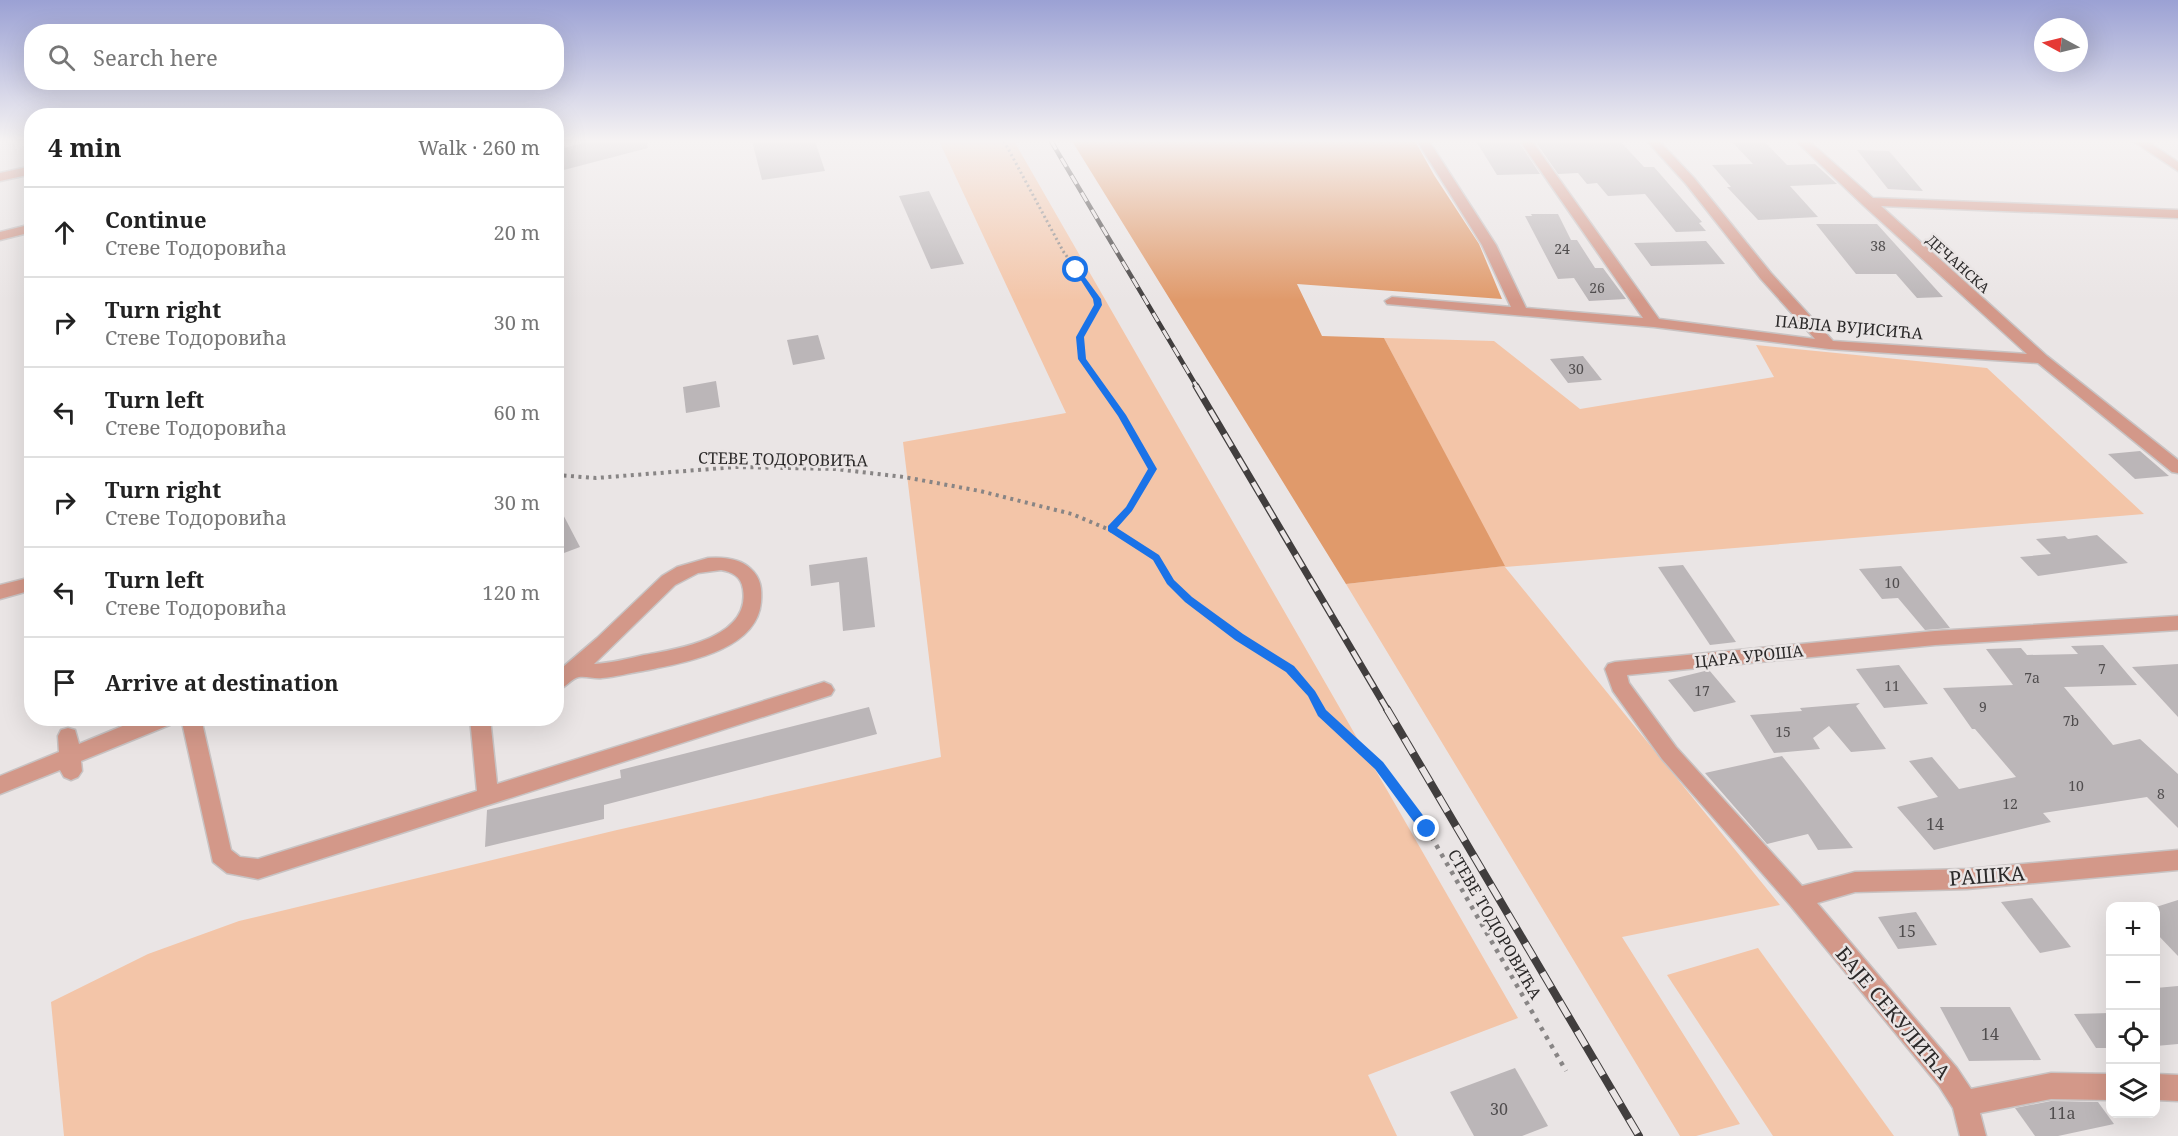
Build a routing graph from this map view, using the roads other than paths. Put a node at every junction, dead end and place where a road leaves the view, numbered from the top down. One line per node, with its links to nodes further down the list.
1 (1456, 194): 10 (street)
2 (1563, 194): 11 (street)
3 (1700, 194): 12 (street)
4 (1858, 194): 5 (street, ДЕЧАНСКА)
5 (1867, 202): 6 (street); 13 (street, ДЕЧАНСКА)
6 (2178, 214)
7 (24, 230): 8 (street)
8 (0, 236)
9 (1392, 301): 10 (street, ПАВЛА ВУЈИСИЋА)
10 (1521, 312): 11 (street, ПАВЛА ВУЈИСИЋА)
11 (1654, 323): 12 (street, ПАВЛА ВУЈИСИЋА)
12 (1829, 345): 13 (street, ПАВЛА ВУЈИСИЋА)
13 (2042, 360): 14 (street)
14 (2178, 468)
15 (24, 585): 16 (street)
16 (0, 592)
17 (2178, 623): 29 (street, ЦАРА УРОША)
18 (575, 669): 18 (street); 19 (street)
19 (564, 678)
20 (824, 690): 27 (street)
21 (149, 726): 25 (street)
22 (193, 726): 27 (street)
23 (481, 726): 27 (street)
24 (68, 736): 25 (street)
25 (71, 764): 26 (street)
26 (0, 785)
27 (488, 796)
28 (2178, 860): 29 (street, РАШКА)
29 (1798, 898): 33 (street, БАЈЕ СЕКУЛИЋА)
30 (2106, 1087): 33 (street)
31 (2160, 1088): 32 (street)
32 (2178, 1088)
33 (1965, 1103): 34 (street, БАЈЕ СЕКУЛИЋА)
34 (1973, 1136)

